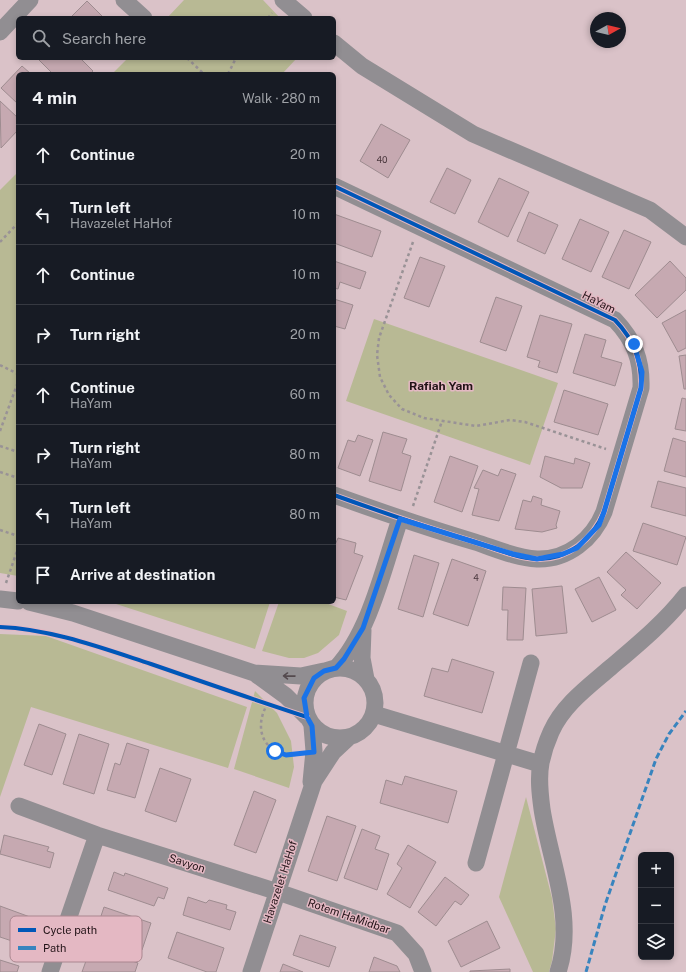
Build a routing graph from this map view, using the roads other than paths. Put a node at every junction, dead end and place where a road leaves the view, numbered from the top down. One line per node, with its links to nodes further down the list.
1 (30, 0): 6 (street)
2 (124, 0): 4 (street)
3 (283, 0): 5 (street)
4 (142, 16)
5 (302, 16)
6 (0, 32)
7 (336, 45): 9 (street)
8 (336, 187): 11 (street, HaYam)
9 (686, 237)
10 (336, 496): 11 (street, HaYam)
11 (404, 521): 16 (street)
12 (686, 595): 25 (street)
13 (0, 599): 14 (street)
14 (16, 601)
15 (37, 604): 19 (street)
16 (363, 628): 18 (street); 20 (street)
17 (531, 664): 24 (street)
18 (330, 669): 19 (street, one-way to 19); 20 (street); 22 (street)
19 (254, 673): 22 (street)
20 (366, 679): 21 (street)
21 (374, 714): 23 (street); 24 (street)
22 (309, 721): 23 (street); 26 (street, Havazelet HaHof)
23 (348, 738): 26 (street, Havazelet HaHof)
24 (506, 754): 25 (street); 29 (street)
25 (540, 764): 36 (street)
26 (309, 792): 30 (street, Havazelet HaHof)
27 (19, 806): 28 (street, Savyon)
28 (97, 835): 30 (street, Savyon); 31 (street)
29 (476, 863)
30 (278, 892): 34 (street, Havazelet HaHof); 35 (street, Rotem HaMidbar)
31 (69, 916)
32 (53, 962): 33 (street)
33 (50, 972)
34 (251, 972)
35 (423, 972)
36 (558, 972)

